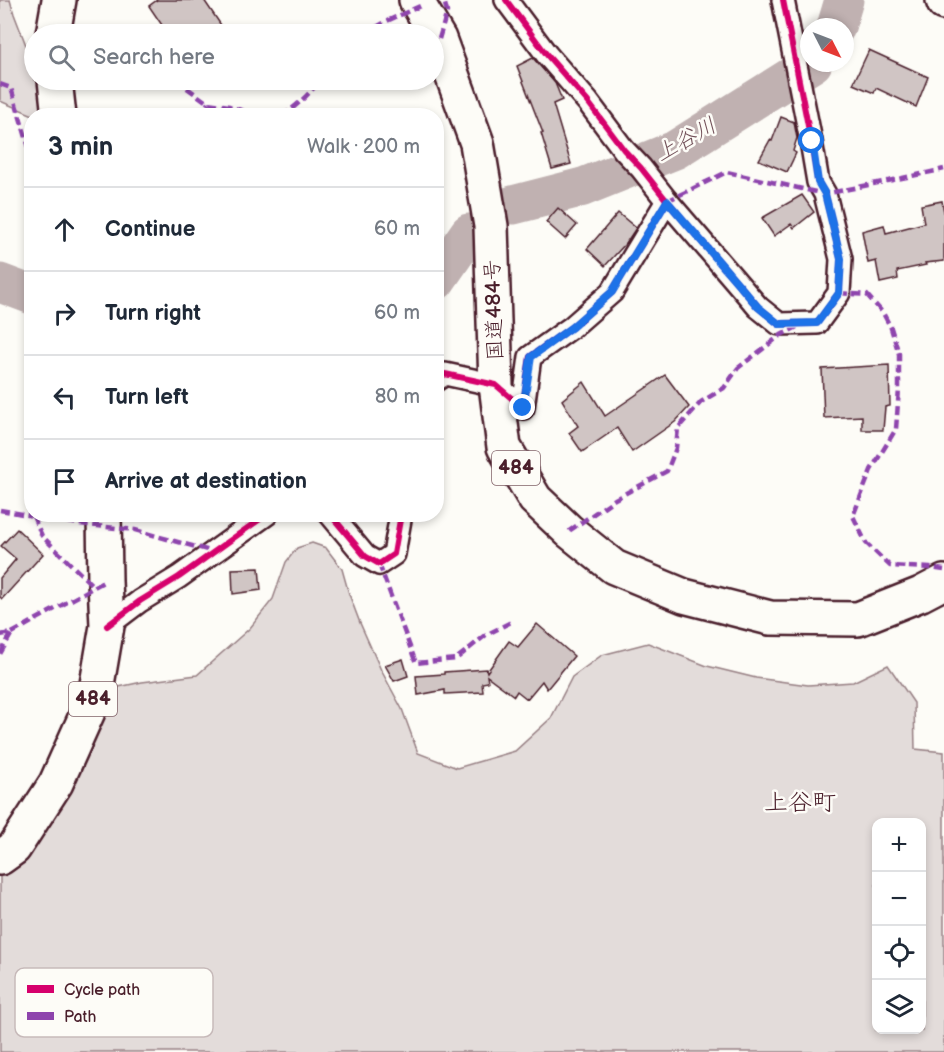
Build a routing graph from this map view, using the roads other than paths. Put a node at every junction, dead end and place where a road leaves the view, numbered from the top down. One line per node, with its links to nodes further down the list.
1 (59, 0): 5 (highway)
2 (416, 0): 6 (highway, 国道484号 / 484)
3 (506, 0): 10 (street)
4 (783, 0): 10 (street)
5 (55, 24)
6 (430, 24)
7 (444, 53): 12 (highway, 国道484号 / 484)
8 (56, 90): 9 (highway)
9 (58, 108)
10 (667, 201): 12 (street)
11 (444, 375): 12 (street)
12 (496, 385): 17 (highway, 国道484号 / 484)
13 (104, 522): 18 (highway, 484)
14 (256, 522): 18 (street)
15 (337, 522): 16 (street)
16 (400, 522)
17 (944, 582)
18 (107, 626): 19 (highway, 484)
19 (0, 858)

